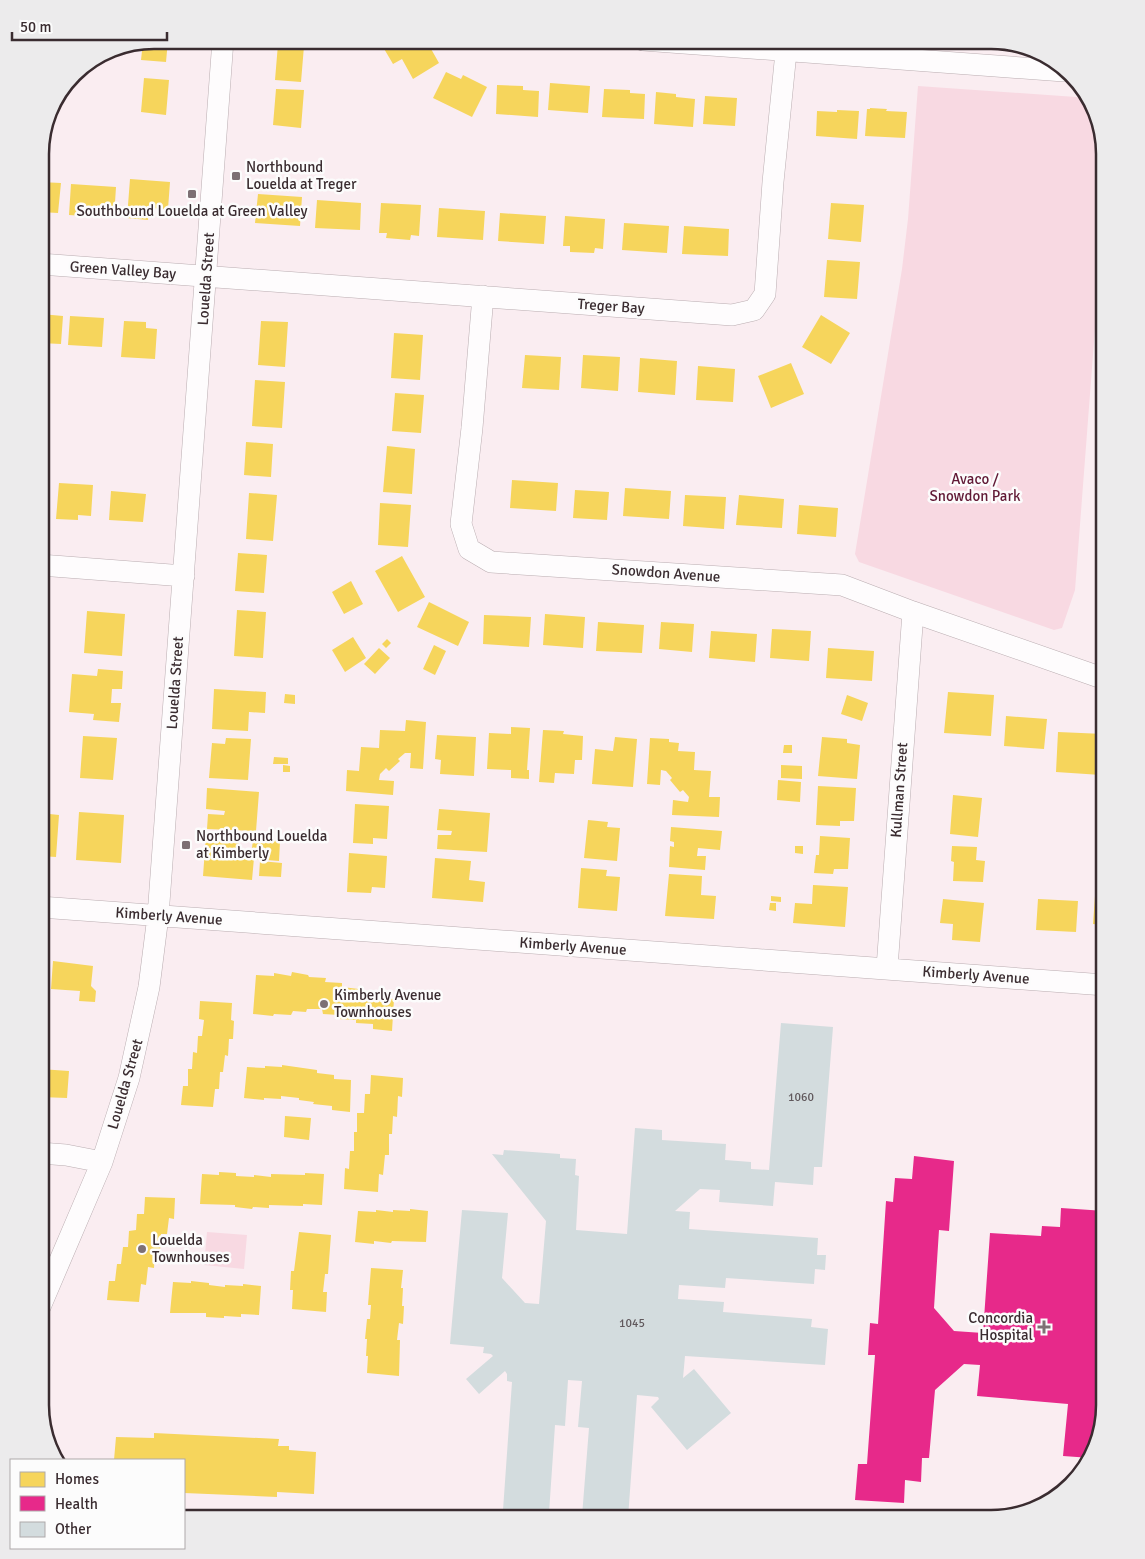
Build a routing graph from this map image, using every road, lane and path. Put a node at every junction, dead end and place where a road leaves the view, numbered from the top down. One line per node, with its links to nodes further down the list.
1 (222, 49): 6 (street, Louelda Street)
2 (750, 49): 3 (street)
3 (786, 52): 4 (street); 7 (street, Treger Bay)
4 (1055, 70)
5 (49, 265): 6 (street, Green Valley Bay)
6 (206, 276): 7 (street, Treger Bay); 9 (street, Louelda Street)
7 (483, 296): 10 (street, Snowdon Avenue)
8 (49, 566): 9 (street)
9 (184, 576): 13 (street, Louelda Street)
10 (913, 612): 11 (street, Snowdon Avenue); 14 (street, Kullman Street)
11 (1096, 676)
12 (49, 908): 13 (street, Kimberly Avenue)
13 (158, 916): 14 (street, Kimberly Avenue); 17 (street, Louelda Street)
14 (887, 968): 15 (street, Kimberly Avenue)
15 (1096, 984)
16 (49, 1154): 17 (street)
17 (102, 1162): 18 (street, Louelda Street)
18 (49, 1286)

